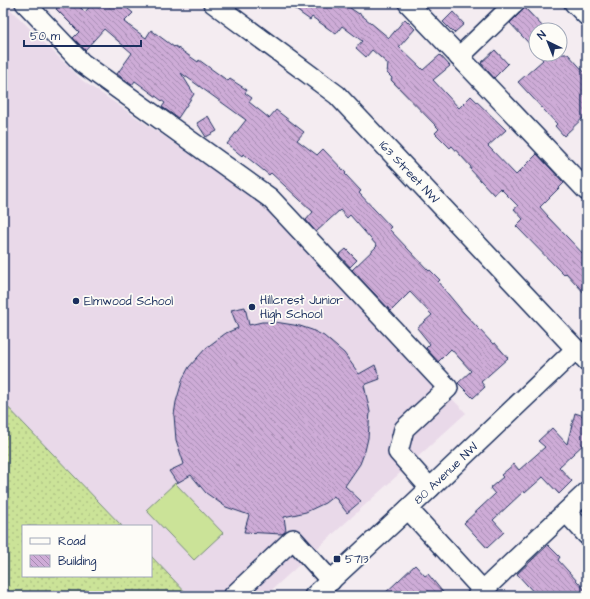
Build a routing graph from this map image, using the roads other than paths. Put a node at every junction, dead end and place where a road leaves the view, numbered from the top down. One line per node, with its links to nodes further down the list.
1 (25, 3): 10 (street)
2 (213, 3): 9 (street, 163 Street NW)
3 (408, 3): 7 (street)
4 (516, 3): 7 (street)
5 (574, 3): 6 (street)
6 (587, 16)
7 (459, 57): 8 (street)
8 (587, 191)
9 (582, 355): 10 (street, 80 Avenue NW)
10 (430, 488): 12 (street, 80 Avenue NW)
11 (587, 492): 13 (street)
12 (408, 509): 15 (street, 80 Avenue NW); 16 (street)
13 (566, 512): 14 (street); 16 (street)
14 (587, 535)
15 (331, 581): 17 (street); 18 (street, 80 Avenue NW)
16 (483, 594)
17 (234, 596)
18 (314, 596)

